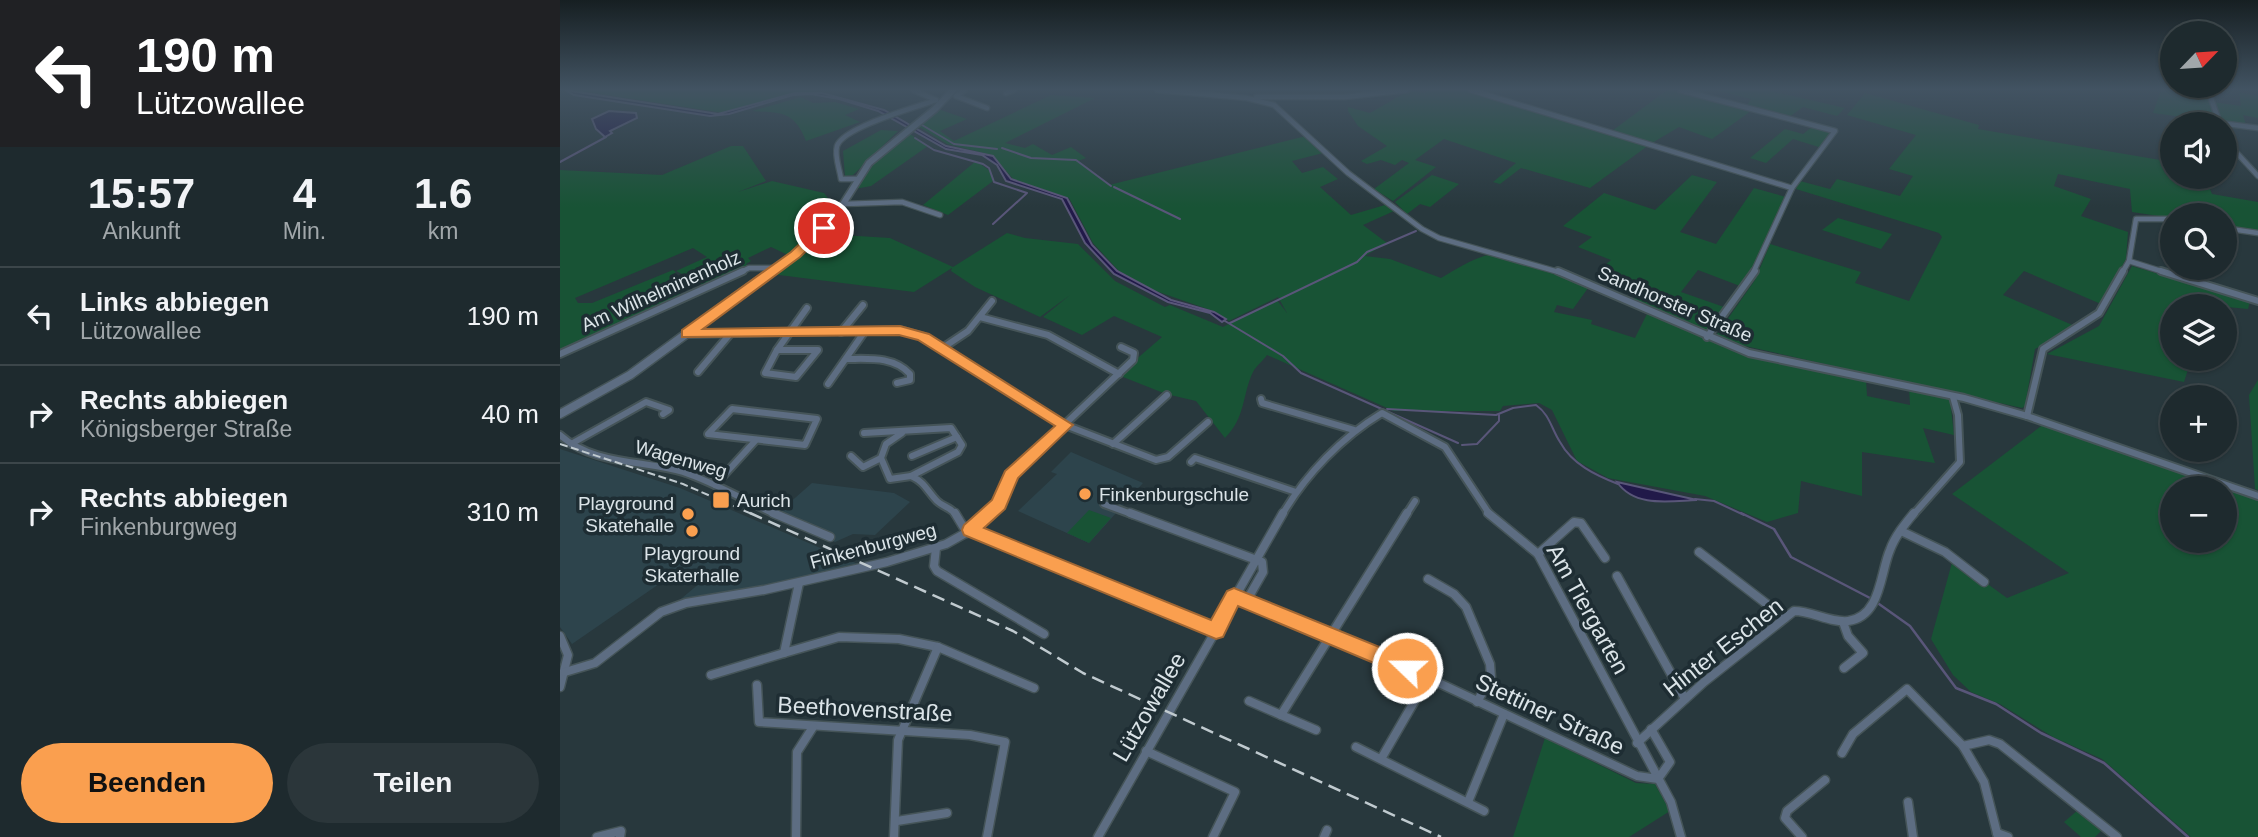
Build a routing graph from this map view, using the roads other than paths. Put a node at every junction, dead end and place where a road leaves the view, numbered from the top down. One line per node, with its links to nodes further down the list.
1 (861, 129): 8 (street)
2 (909, 129): 8 (street)
3 (1302, 129): 27 (street, Sandhorster Straße)
4 (1599, 129): 9 (street)
5 (1829, 129): 9 (street)
6 (2237, 153): 7 (street)
7 (2258, 176)
8 (857, 179): 10 (street)
9 (1792, 188): 27 (street)
10 (843, 204): 11 (street); 16 (street)
11 (940, 215)
12 (2160, 218): 15 (street)
13 (2237, 230): 14 (street)
14 (2258, 233)
15 (2129, 261): 18 (street); 43 (street)
16 (778, 268): 25 (street); 31 (street, Am Wilhelminenholz)
17 (992, 301): 21 (street)
18 (2258, 301)
19 (863, 305): 24 (street)
20 (807, 308): 23 (street)
21 (980, 317): 28 (street); 35 (street)
22 (865, 331): 24 (street); 28 (street); 32 (street)
23 (788, 332): 24 (street); 26 (street); 30 (street)
24 (841, 332)
25 (687, 334): 26 (street); 40 (street)
26 (730, 334): 34 (street)
27 (1707, 337): 38 (street, Sandhorster Straße)
28 (944, 347): 45 (street)
29 (1121, 347): 35 (street, Finkenburgweg)
30 (777, 350): 30 (street)
31 (560, 354)
32 (846, 359): 33 (street); 36 (street)
33 (908, 370)
34 (698, 372)
35 (1119, 374): 45 (street, Finkenburgweg)
36 (828, 384)
37 (1167, 395): 53 (street)
38 (1953, 397): 43 (street, Sandhorster Straße); 65 (street)
39 (1261, 399): 46 (street)
40 (562, 411)
41 (1382, 413): 46 (street, Lützowallee); 71 (street, Am Tiergarten)
42 (663, 414): 52 (street)
43 (2027, 416): 61 (street, Sandhorster Straße)
44 (1208, 422): 53 (street)
45 (1065, 425): 53 (street); 64 (street, Finkenburgweg)
46 (1354, 430): 60 (street, Lützowallee)
47 (904, 432): 48 (street); 50 (street); 56 (street)
48 (864, 433)
49 (560, 435): 52 (street, Wagenweg)
50 (957, 437): 55 (street); 58 (street)
51 (756, 440): 51 (street); 59 (street)
52 (571, 444): 59 (street, Wagenweg)
53 (1113, 444)
54 (851, 456): 56 (street)
55 (912, 456)
56 (881, 458): 58 (street)
57 (1191, 462): 60 (street)
58 (911, 476): 64 (street)
59 (715, 485): 66 (street, Wagenweg)
60 (1296, 492): 73 (street, Lützowallee)
61 (2258, 496)
62 (1415, 501): 85 (street)
63 (1104, 503): 73 (street)
64 (969, 531): 69 (street, Finkenburgweg); 82 (street)
65 (1902, 531): 76 (street); 81 (street)
66 (830, 537)
67 (1594, 541): 68 (street); 71 (street); 72 (street)
68 (1605, 547)
69 (936, 548): 77 (street, Finkenburgweg); 83 (street)
70 (1699, 552): 80 (street)
71 (1538, 554): 104 (street, Am Tiergarten)
72 (1605, 558)
73 (1255, 559): 78 (street, Lützowallee); 79 (street)
74 (1617, 576): 95 (street)
75 (1428, 579): 97 (street)
76 (1984, 582)
77 (799, 583): 87 (street); 89 (street, Finkenburgweg)
78 (1234, 596): 79 (street, Stettiner Straße); 82 (street, Lützowallee)
79 (1247, 600): 85 (street, Stettiner Straße)
80 (1785, 618): 81 (street, Hinter Eschen); 95 (street, Hinter Eschen)
81 (1843, 622): 88 (street)
82 (1216, 631): 107 (street, Lützowallee)
83 (1045, 635)
84 (560, 636): 89 (street)
85 (1329, 636): 91 (street, Stettiner Straße); 99 (street)
86 (938, 647): 87 (street); 94 (street); 103 (street)
87 (784, 653): 90 (street)
88 (1844, 668)
89 (565, 672): 93 (street)
90 (711, 675)
91 (1428, 678): 97 (street, Stettiner Straße); 109 (street)
92 (757, 685): 100 (street, Beethovenstraße)
93 (560, 687)
94 (1034, 688)
95 (1685, 699): 101 (street, Hinter Eschen)
96 (1249, 701): 99 (street)
97 (1477, 702): 98 (street, Stettiner Straße)
98 (1504, 714): 110 (street, Stettiner Straße); 112 (street)
99 (1282, 715): 102 (street)
100 (813, 727): 103 (street, Beethovenstraße); 120 (street)
101 (1651, 729): 104 (street, Hinter Eschen); 110 (street)
102 (1316, 730)
103 (902, 732): 116 (street); 122 (street, Beethovenstraße)
104 (1637, 743): 110 (street, Am Tiergarten)
105 (1963, 746): 108 (street); 117 (street); 129 (street)
106 (1356, 747): 109 (street)
107 (1146, 751): 123 (street, Lützowallee); 124 (street)
108 (1842, 753)
109 (1381, 759): 112 (street)
110 (1658, 779): 125 (street, Am Tiergarten)
111 (1825, 780): 126 (street)
112 (1468, 802): 114 (street)
113 (1908, 802): 127 (street)
114 (1484, 811)
115 (947, 813): 116 (street)
116 (897, 821): 121 (street)
117 (1997, 835): 128 (street)
118 (597, 837): 119 (street)
119 (620, 837)
120 (796, 837)
121 (894, 837)
122 (987, 837)
123 (1098, 837)
124 (1213, 837)
125 (1681, 837)
126 (1802, 837)
127 (1913, 837)
128 (2008, 837)
129 (2117, 837)

